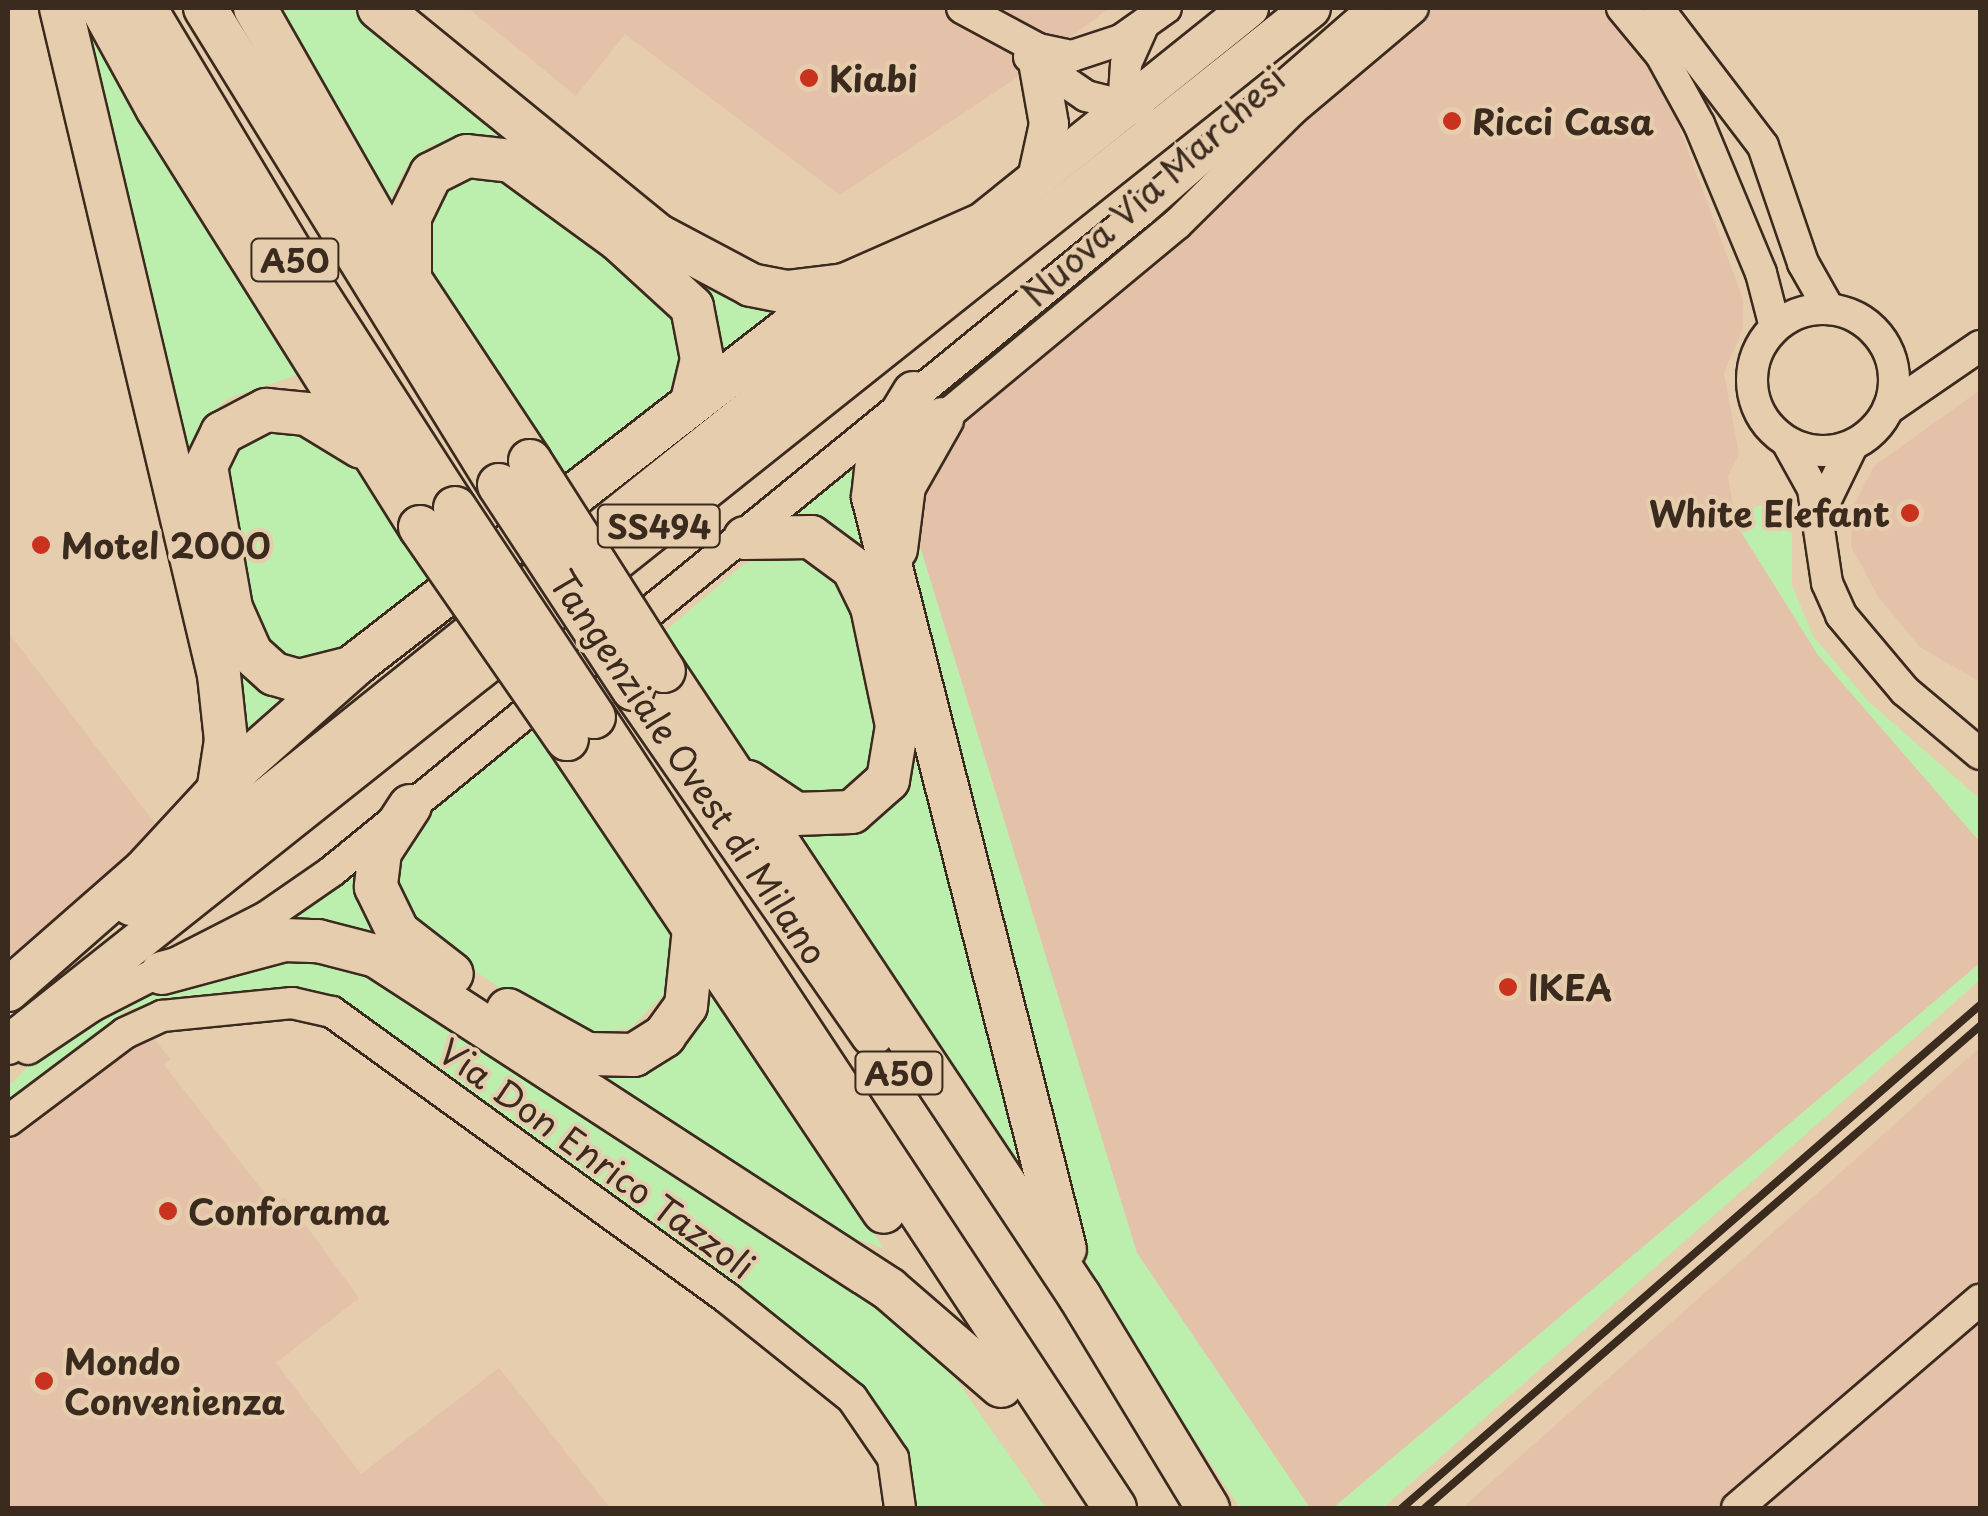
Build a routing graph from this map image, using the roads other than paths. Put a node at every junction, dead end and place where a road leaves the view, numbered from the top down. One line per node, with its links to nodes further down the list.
1 (61, 8): 41 (highway)
2 (102, 8): 33 (highway)
3 (144, 8): 33 (highway, A50)
4 (205, 8): 32 (highway, Tangenziale Ovest di Milano / A50)
5 (255, 8): 21 (highway)
6 (379, 8): 22 (highway)
7 (962, 8): 15 (street)
8 (1249, 8): 18 (main road, SS494)
9 (1311, 8): 17 (main road, SS494)
10 (1374, 8): 28 (street)
11 (1413, 8): 28 (street, Nuova Via Marchesi)
12 (1622, 8): 24 (street)
13 (1658, 8): 23 (street)
14 (1156, 16): 15 (street); 18 (street)
15 (1015, 38): 16 (street)
16 (1040, 67): 18 (street); 19 (main road)
17 (1188, 105): 18 (street); 47 (main road, SS494)
18 (1123, 107): 19 (main road, SS494)
19 (1038, 179): 20 (main road, SS494)
20 (990, 221): 22 (highway); 46 (main road, SS494)
21 (411, 281): 27 (highway); 32 (highway)
22 (845, 285): 27 (highway)
23 (1829, 309): 24 (street); 26 (street)
24 (1775, 327): 30 (street)
25 (1970, 353): 26 (street); 29 (street)
26 (1890, 356): 29 (street)
27 (692, 401): 36 (highway)
28 (928, 406): 35 (street); 50 (highway)
29 (1888, 409): 31 (street)
30 (1787, 442): 31 (street); 34 (street)
31 (1852, 446): 34 (street)
32 (514, 473): 37 (highway, Tangenziale Ovest di Milano / A50, bridge)
33 (426, 513): 36 (highway); 38 (highway, bridge)
34 (1819, 514): 39 (street)
35 (745, 538): 40 (highway); 42 (street)
36 (356, 664): 41 (highway)
37 (649, 680): 40 (highway); 53 (highway, Tangenziale Ovest di Milano / A50)
38 (580, 728): 43 (highway); 54 (highway, Tangenziale Ovest di Milano / A50)
39 (1980, 754)
40 (726, 760): 50 (highway)
41 (217, 794): 45 (highway)
42 (410, 806): 43 (highway); 44 (street)
43 (694, 929): 52 (highway)
44 (162, 973): 48 (street); 52 (highway)
45 (8, 990)
46 (8, 1004)
47 (8, 1045)
48 (8, 1060)
49 (8, 1121): 55 (street, Via Don Enrico Tazzoli)
50 (1080, 1297): 53 (highway)
51 (1980, 1300): 57 (street)
52 (1001, 1386): 54 (highway)
53 (1169, 1454): 56 (highway)
54 (1095, 1505)
55 (900, 1508)
56 (1204, 1508)
57 (1737, 1508)

